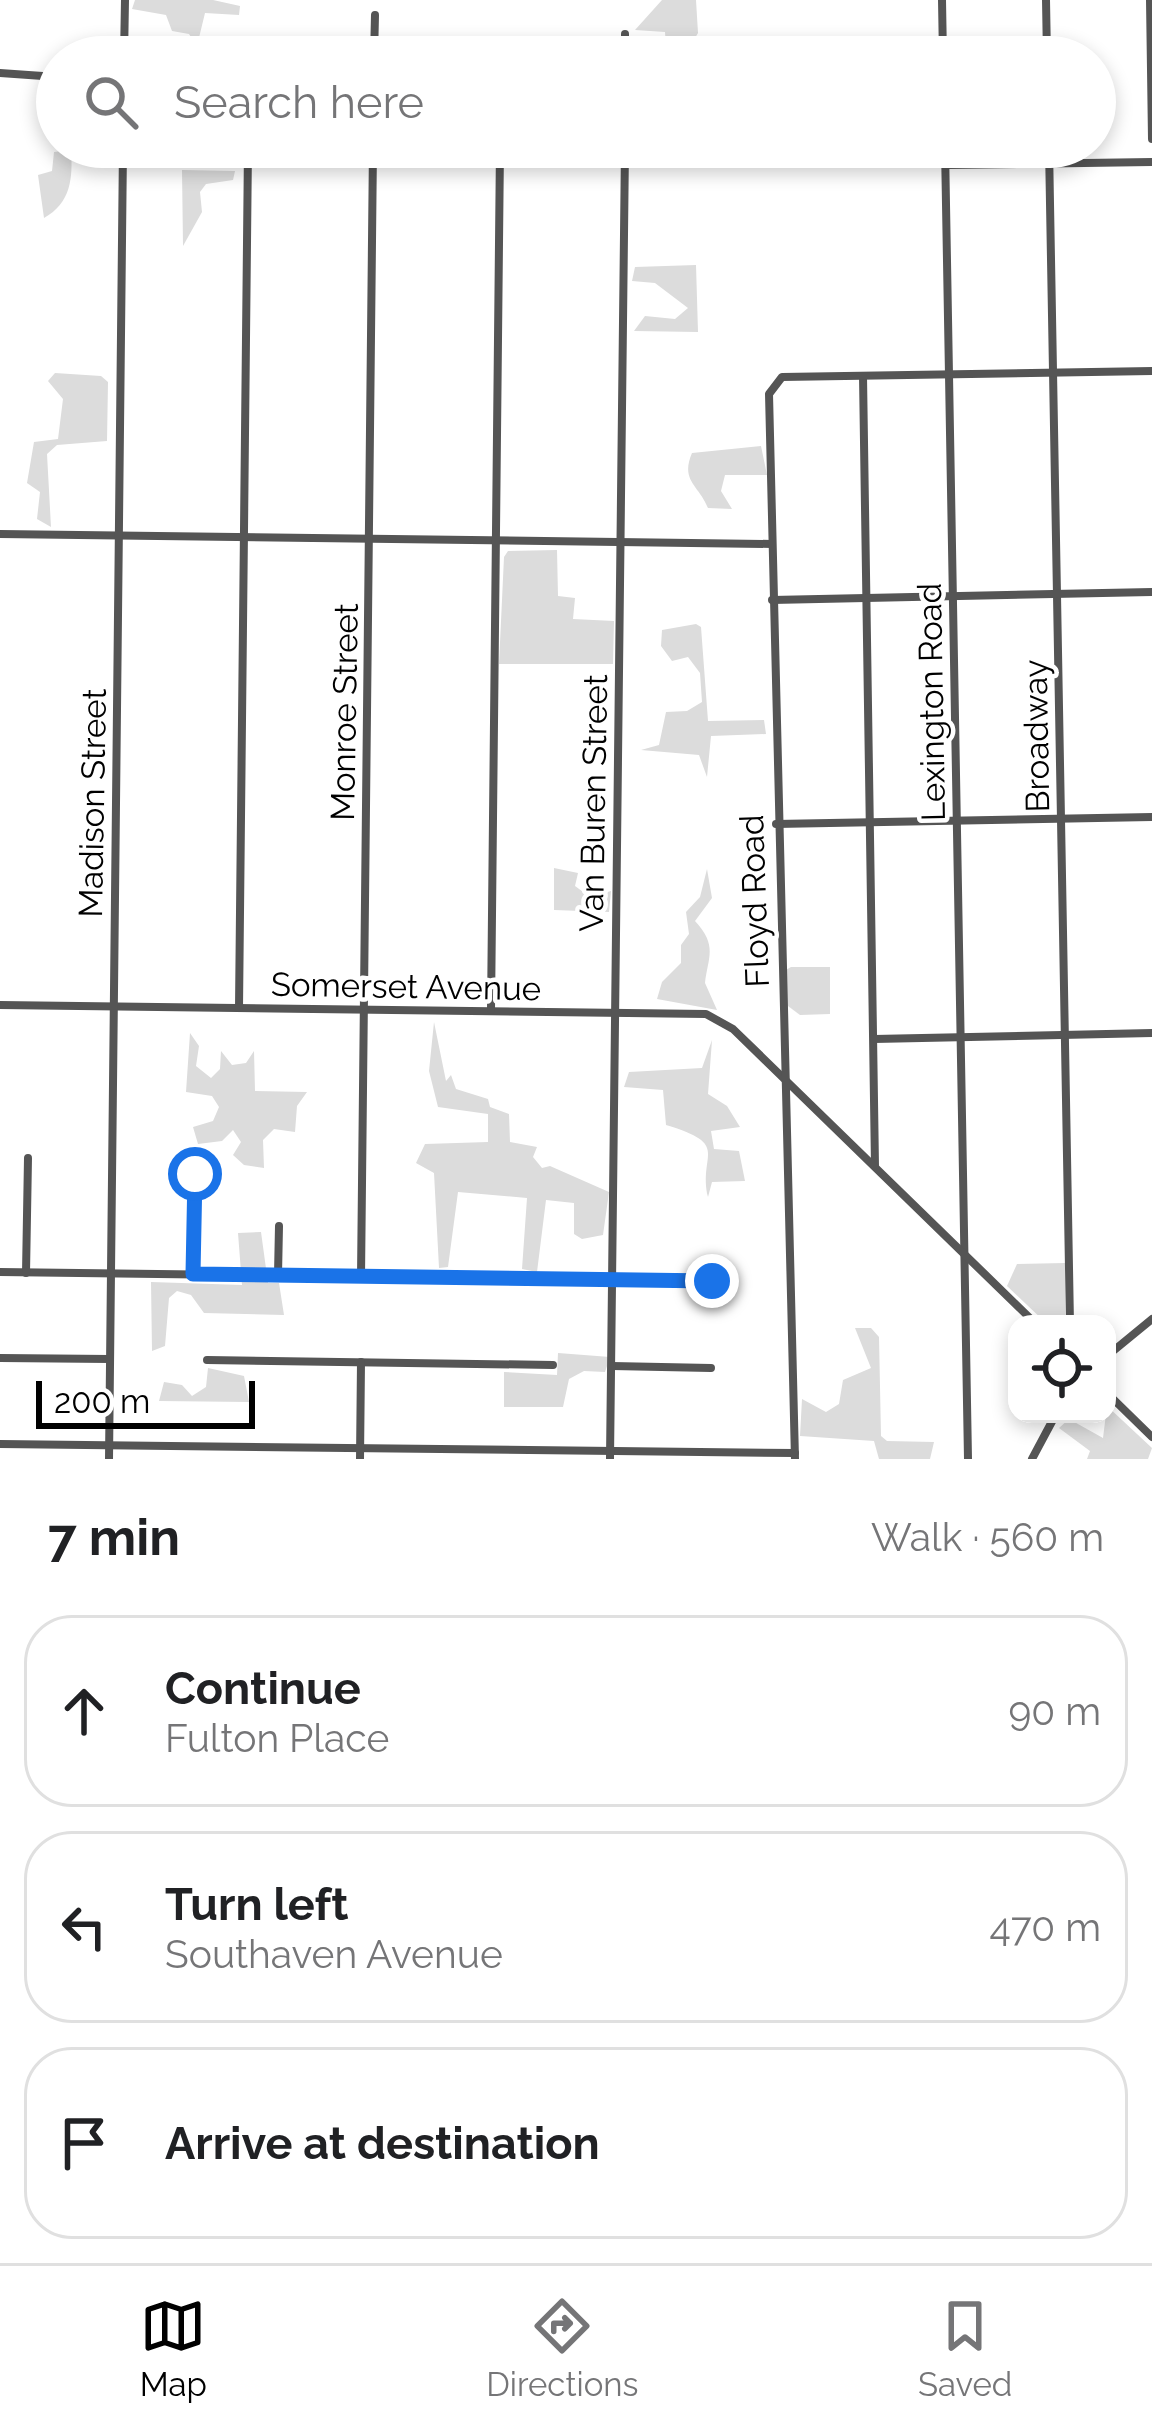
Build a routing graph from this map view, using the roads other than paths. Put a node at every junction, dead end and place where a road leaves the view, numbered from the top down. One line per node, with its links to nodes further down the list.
1 (124, 0): 6 (street)
2 (942, 0): 8 (street)
3 (1046, 0): 9 (street)
4 (1150, 0): 12 (street)
5 (375, 15): 7 (street)
6 (124, 36)
7 (374, 36)
8 (943, 36)
9 (1047, 36)
10 (0, 73): 11 (street)
11 (36, 75)
12 (1152, 139)
13 (1116, 162): 14 (street)
14 (1152, 162)
15 (123, 168): 27 (street, Madison Street)
16 (248, 168): 28 (street)
17 (373, 168): 29 (street, Monroe Street)
18 (500, 168): 31 (street)
19 (625, 168): 30 (street, Van Buren Street)
20 (946, 168): 24 (street, Lexington Road)
21 (1050, 168): 23 (street, Broadway)
22 (1152, 371): 23 (street)
23 (1052, 373): 24 (street); 34 (street, Broadway)
24 (949, 375): 25 (street); 35 (street, Lexington Road)
25 (863, 376): 32 (street, Floyd Road); 36 (street)
26 (0, 534): 27 (street)
27 (119, 536): 28 (street); 44 (street, Madison Street)
28 (244, 539): 29 (street); 45 (street)
29 (370, 539): 31 (street); 46 (street, Monroe Street)
30 (620, 540): 31 (street); 32 (street); 48 (street, Van Buren Street)
31 (496, 542): 47 (street)
32 (772, 544): 37 (street, Floyd Road)
33 (1152, 592): 34 (street)
34 (1056, 594): 35 (street); 39 (street, Broadway)
35 (952, 597): 36 (street); 40 (street, Lexington Road)
36 (866, 598): 37 (street); 41 (street)
37 (772, 600): 42 (street, Floyd Road)
38 (1152, 817): 39 (street)
39 (1062, 818): 40 (street); 50 (street, Broadway)
40 (958, 821): 41 (street); 51 (street, Lexington Road)
41 (870, 823): 42 (street); 52 (street)
42 (776, 824): 53 (street, Floyd Road)
43 (0, 1005): 44 (street, Somerset Avenue)
44 (113, 1007): 45 (street, Somerset Avenue); 62 (street, Madison Street)
45 (239, 1008): 46 (street, Somerset Avenue)
46 (364, 1009): 47 (street, Somerset Avenue); 64 (street, Monroe Street)
47 (491, 1010): 48 (street, Somerset Avenue)
48 (615, 1012): 53 (street, Somerset Avenue); 65 (street, Van Buren Street)
49 (1152, 1034): 50 (street)
50 (1066, 1035): 51 (street); 68 (street, Broadway)
51 (961, 1037): 52 (street); 58 (street, Lexington Road)
52 (874, 1039): 55 (street)
53 (786, 1080): 55 (street); 85 (street, Floyd Road)
54 (28, 1157): 60 (street)
55 (875, 1168): 58 (street)
56 (195, 1174): 61 (street)
57 (279, 1226): 63 (street)
58 (964, 1256): 67 (street); 87 (street, Lexington Road)
59 (0, 1273): 60 (street)
60 (26, 1273): 62 (street)
61 (193, 1274): 62 (street); 63 (street)
62 (111, 1275): 72 (street, Madison Street)
63 (278, 1275): 64 (street)
64 (361, 1277): 65 (street)
65 (613, 1280): 66 (street); 76 (street, Van Buren Street)
66 (712, 1281)
67 (1026, 1315)
68 (1070, 1315)
69 (1152, 1318): 70 (street)
70 (1116, 1348)
71 (0, 1358): 72 (street)
72 (110, 1359): 82 (street, Madison Street)
73 (207, 1360): 74 (street)
74 (361, 1362): 75 (street); 83 (street)
75 (553, 1365)
76 (612, 1366): 77 (street); 84 (street, Van Buren Street)
77 (711, 1368)
78 (1116, 1403): 80 (street)
79 (1051, 1423): 88 (street)
80 (1152, 1437)
81 (0, 1444): 82 (street)
82 (110, 1445): 83 (street); 86 (street, Madison Street)
83 (360, 1454): 84 (street)
84 (610, 1455): 85 (street)
85 (795, 1456)
86 (109, 1459)
87 (968, 1459)
88 (1032, 1459)

